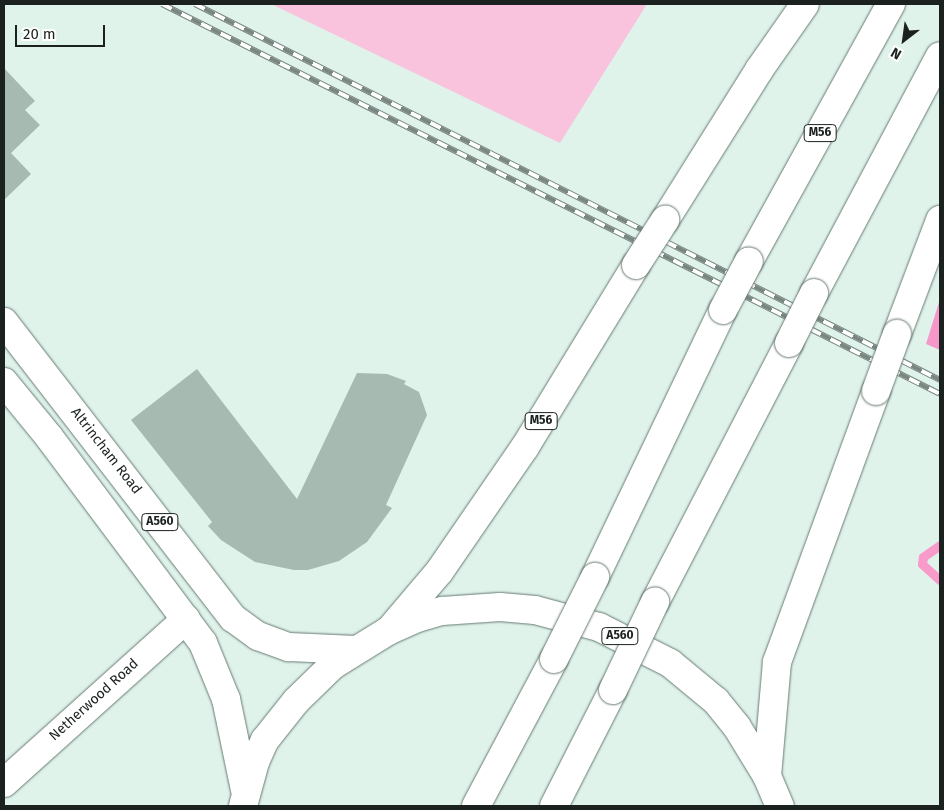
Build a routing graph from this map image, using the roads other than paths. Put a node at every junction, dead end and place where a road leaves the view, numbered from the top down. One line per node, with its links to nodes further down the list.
1 (806, 4): 8 (main road, M56, bridge)
2 (891, 4): 13 (main road, M56, bridge)
3 (940, 56): 14 (main road, bridge)
4 (940, 220): 10 (main road, bridge)
5 (4, 322): 9 (main road, Altrincham Road / A560)
6 (4, 382): 7 (main road, A560)
7 (186, 619): 11 (main road, Netherwood Road); 12 (main road, A560)
8 (388, 631): 9 (main road, A560); 10 (main road, A560)
9 (359, 650): 12 (main road, A560)
10 (767, 776): 15 (main road, A560)
11 (4, 783)
12 (245, 799)
13 (476, 806)
14 (554, 806)
15 (780, 806)

